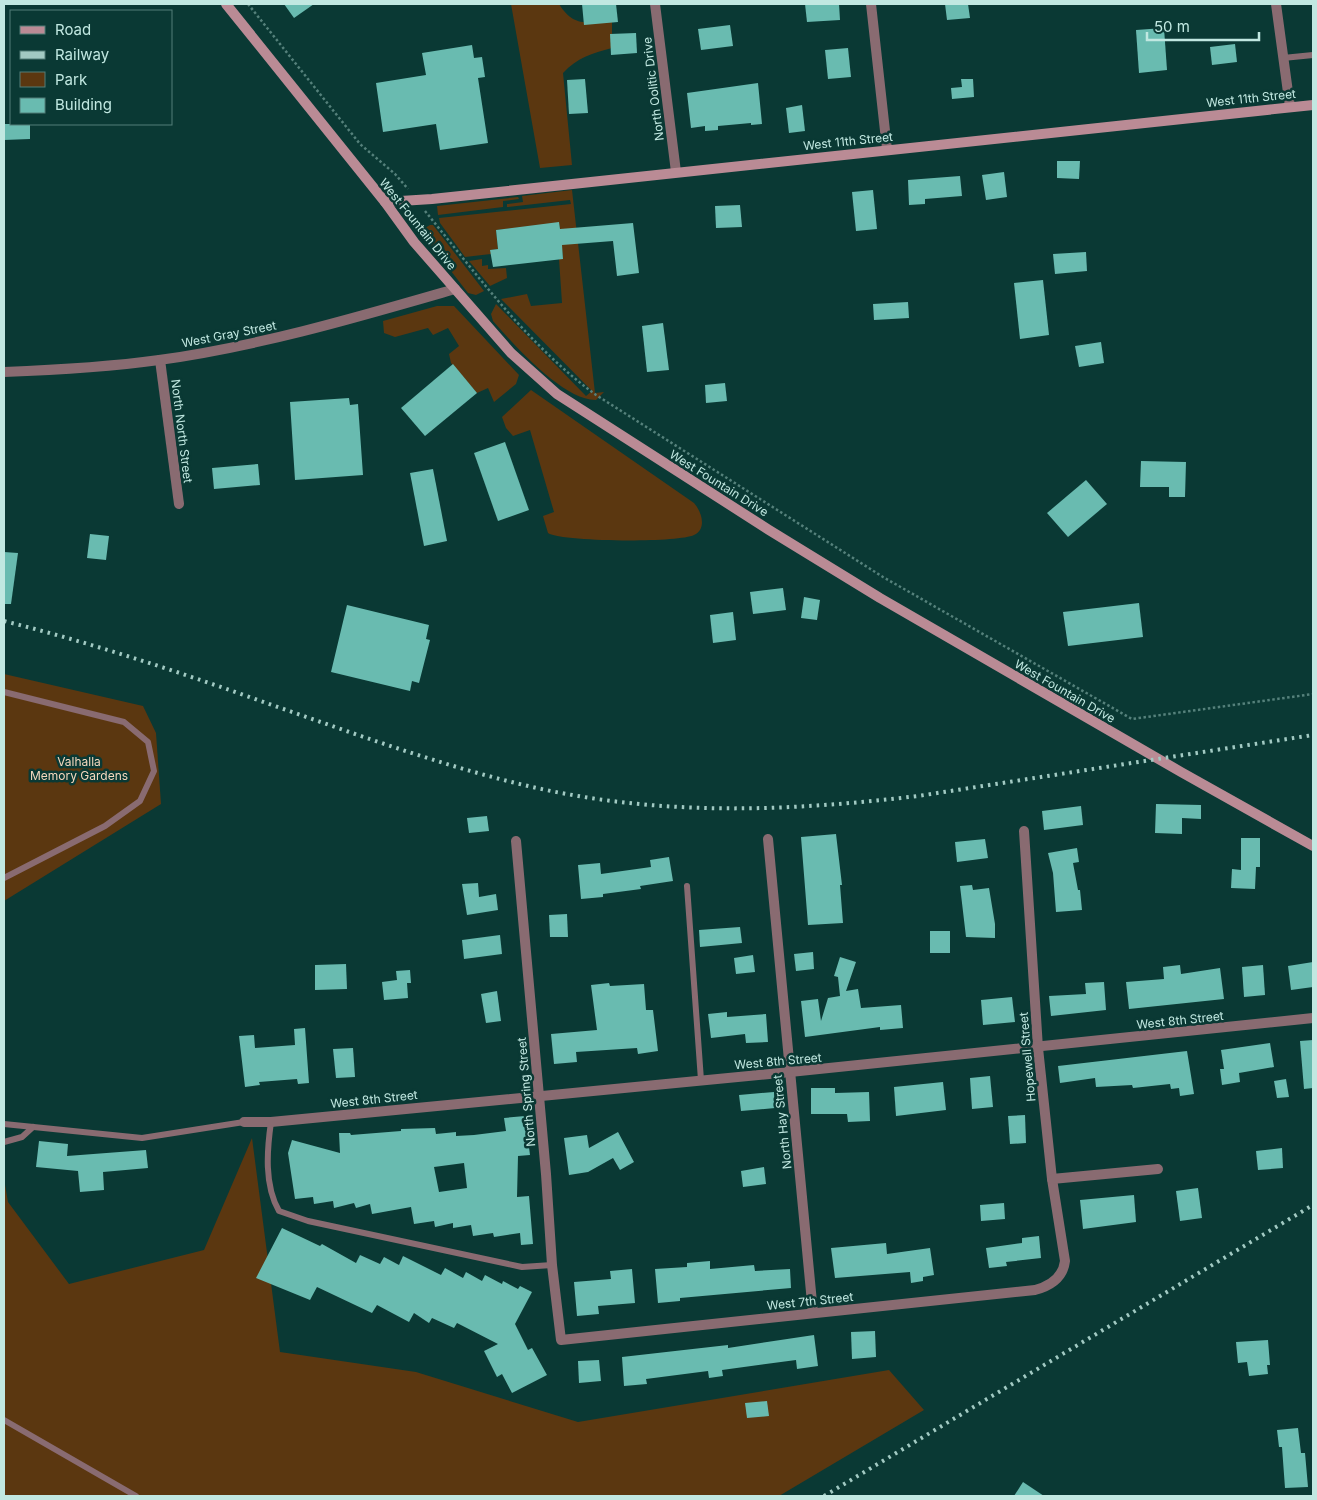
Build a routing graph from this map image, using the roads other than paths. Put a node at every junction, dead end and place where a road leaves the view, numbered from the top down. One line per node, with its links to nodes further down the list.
1 (226, 4): 11 (street, West Fountain Drive)
2 (655, 4): 10 (street, North Oolitic Drive)
3 (871, 4): 9 (street)
4 (1276, 4): 6 (street)
5 (1313, 55): 6 (lane)
6 (1283, 58): 8 (street)
7 (1313, 104): 8 (street, West 11th Street)
8 (1290, 107): 9 (street, West 11th Street)
9 (887, 149): 10 (street, West 11th Street)
10 (676, 172): 11 (street, West 11th Street)
11 (385, 202): 12 (street, West Fountain Drive)
12 (455, 289): 13 (street, West Gray Street); 20 (street, West Fountain Drive)
13 (160, 360): 14 (street, West Gray Street); 15 (street, North North Street)
14 (4, 372)
15 (179, 504)
16 (4, 692): 21 (lane)
17 (1024, 831): 24 (street, Hopewell Street)
18 (768, 839): 25 (street, North Hay Street)
19 (516, 842): 27 (street, North Spring Street)
20 (1313, 846)
21 (4, 878)
22 (687, 886): 26 (lane)
23 (1313, 1018): 24 (street, West 8th Street)
24 (1038, 1048): 25 (street, West 8th Street); 34 (street, Hopewell Street)
25 (790, 1072): 26 (street, West 8th Street); 37 (street, North Hay Street)
26 (701, 1080): 27 (street, West 8th Street)
27 (539, 1094): 29 (street, West 8th Street); 35 (street, North Spring Street)
28 (244, 1122): 29 (street, West 8th Street); 31 (lane)
29 (271, 1122): 35 (lane)
30 (4, 1124): 31 (lane)
31 (33, 1127): 32 (lane)
32 (4, 1142)
33 (1158, 1169): 34 (street)
34 (1052, 1179): 36 (street, Hopewell Street)
35 (552, 1265): 38 (street, North Spring Street)
36 (1058, 1278): 37 (street, West 7th Street)
37 (813, 1313): 38 (street, West 7th Street)
38 (561, 1340)
39 (4, 1420): 40 (lane)
40 (136, 1496)

